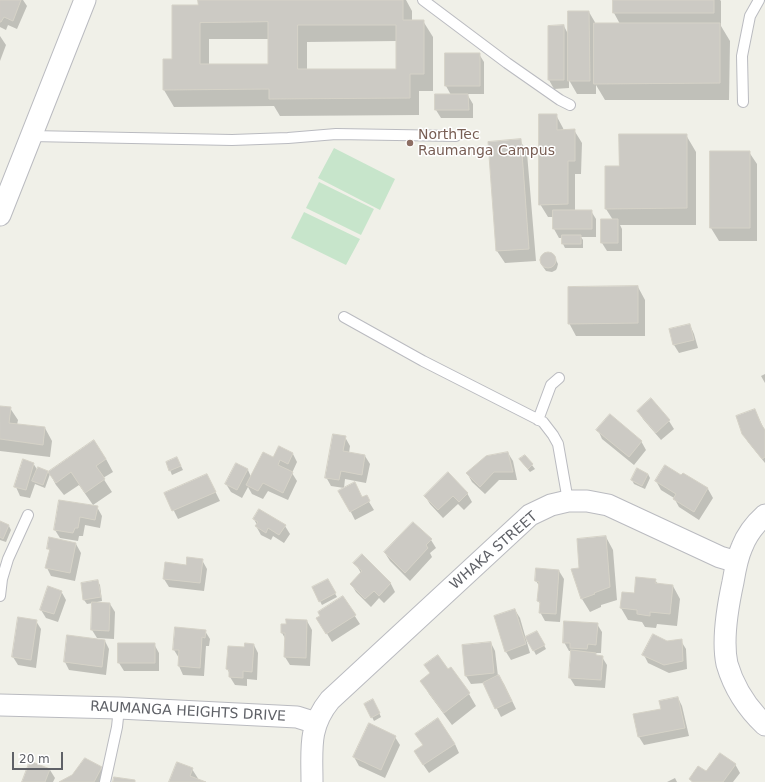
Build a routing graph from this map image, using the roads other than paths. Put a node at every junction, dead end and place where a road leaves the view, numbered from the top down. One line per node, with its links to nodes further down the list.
1 (85, 0): 6 (street)
2 (422, 0): 5 (lane)
3 (759, 0): 4 (lane)
4 (743, 102)
5 (570, 105)
6 (31, 136): 7 (lane); 8 (street)
7 (456, 136)
8 (0, 215)
9 (344, 317): 11 (lane)
10 (559, 378): 11 (lane)
11 (538, 420): 12 (lane)
12 (568, 500): 15 (street, WHAKA STREET); 19 (street, WHAKA STREET)
13 (28, 515): 16 (lane)
14 (765, 515): 15 (street)
15 (737, 562): 20 (street)
16 (0, 596)
17 (0, 705): 18 (street, RAUMANGA HEIGHTS DRIVE)
18 (119, 708): 19 (street, RAUMANGA HEIGHTS DRIVE); 21 (lane)
19 (316, 723): 22 (street)
20 (765, 725)
21 (105, 782)
22 (312, 782)

